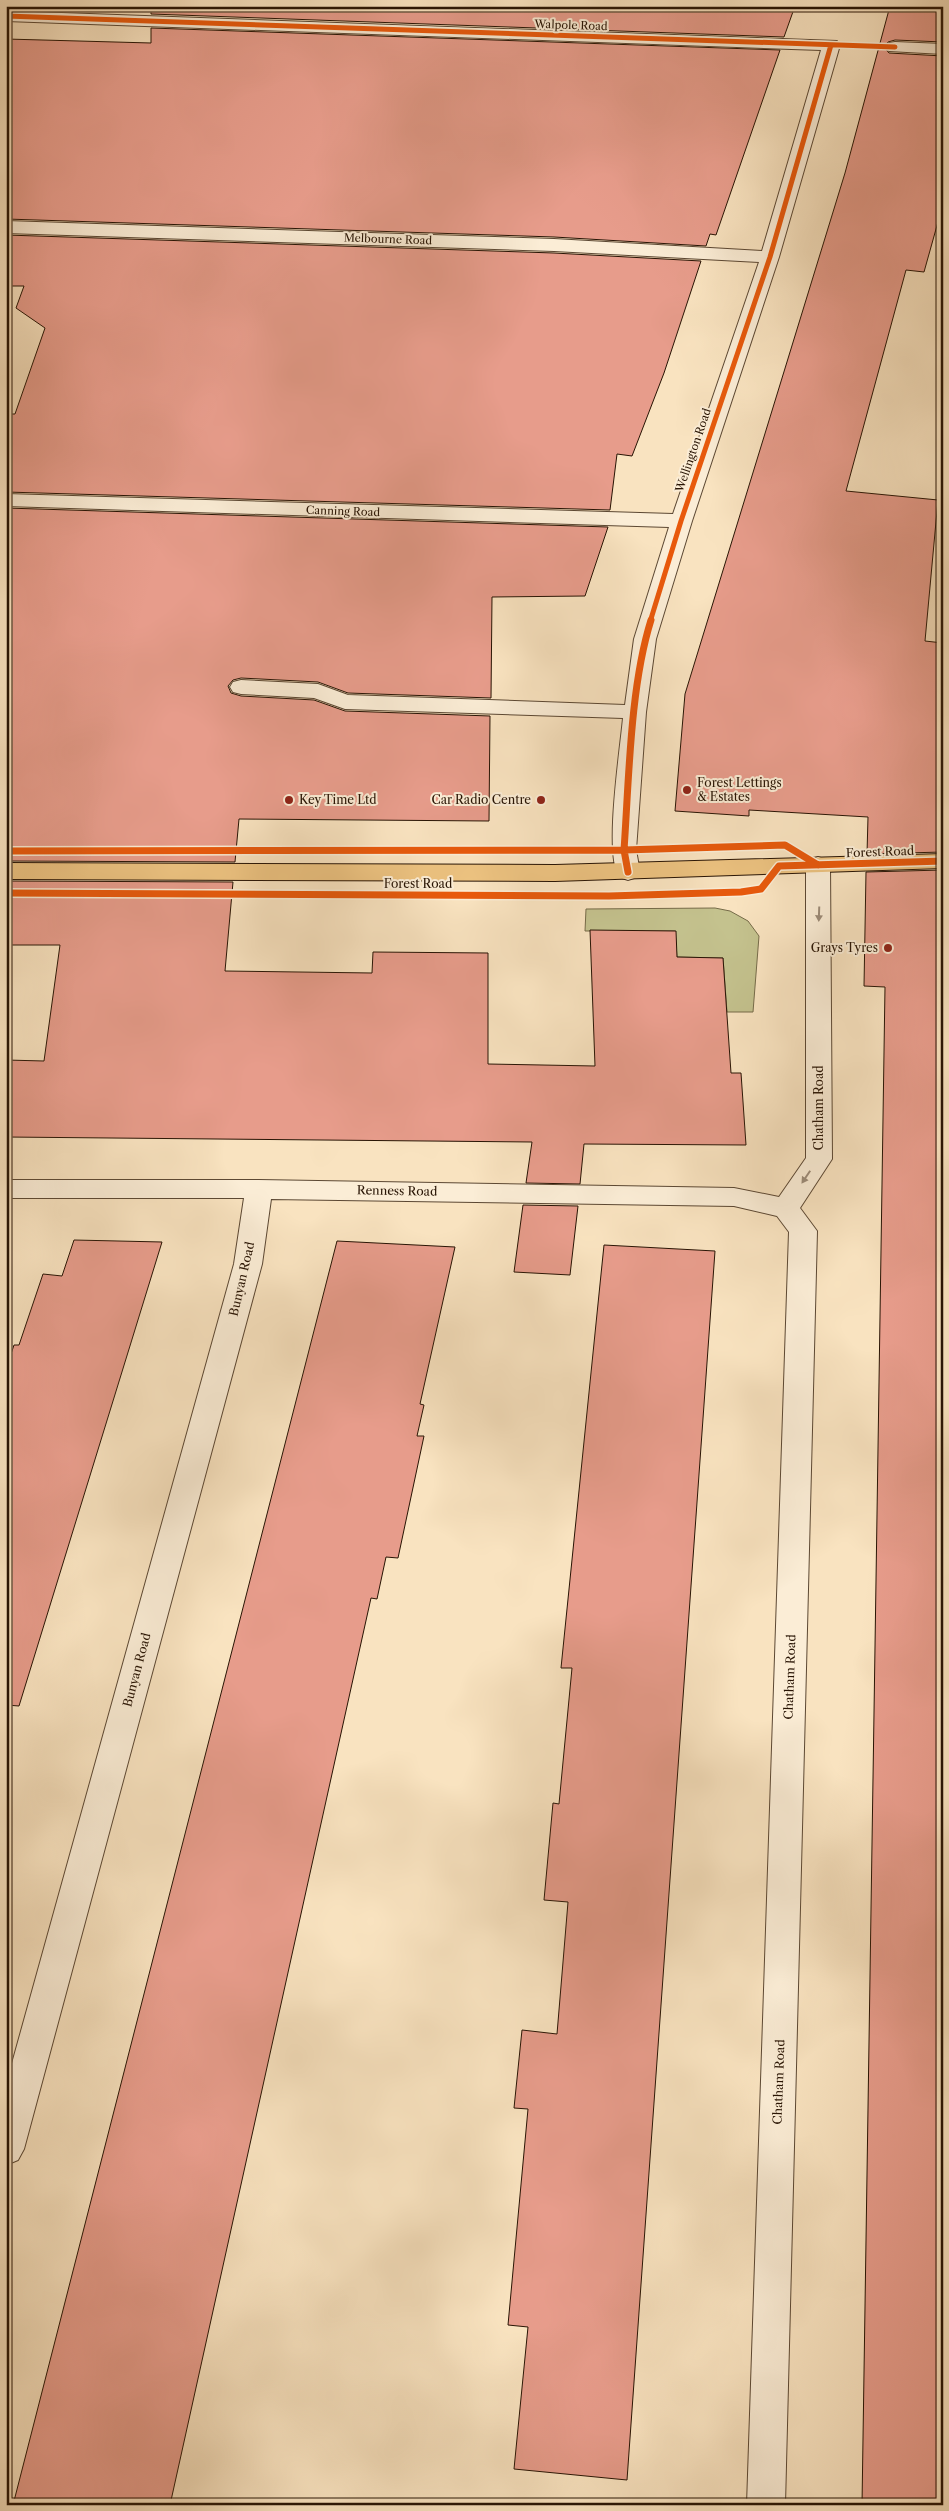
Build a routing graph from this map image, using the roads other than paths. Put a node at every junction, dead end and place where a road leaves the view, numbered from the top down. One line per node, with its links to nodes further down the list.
1 (6, 16): 2 (street, Walpole Road)
2 (830, 45): 6 (street, Wellington Road)
3 (895, 47): 4 (street)
4 (943, 48)
5 (6, 227): 6 (street, Melbourne Road)
6 (770, 257): 8 (street, Wellington Road)
7 (6, 500): 8 (street, Canning Road)
8 (681, 521): 10 (street, Wellington Road)
9 (241, 687): 10 (street)
10 (635, 712): 14 (street, Wellington Road)
11 (943, 861): 12 (main road, Forest Road)
12 (818, 865): 14 (main road, Forest Road); 17 (street, Chatham Road, one-way to 17)
13 (6, 871): 14 (main road, Forest Road)
14 (628, 872)
15 (6, 1189): 16 (street, Renness Road)
16 (259, 1189): 17 (street, Renness Road); 18 (street, Bunyan Road)
17 (786, 1208): 19 (street, Chatham Road)
18 (6, 2149)
19 (766, 2505)

